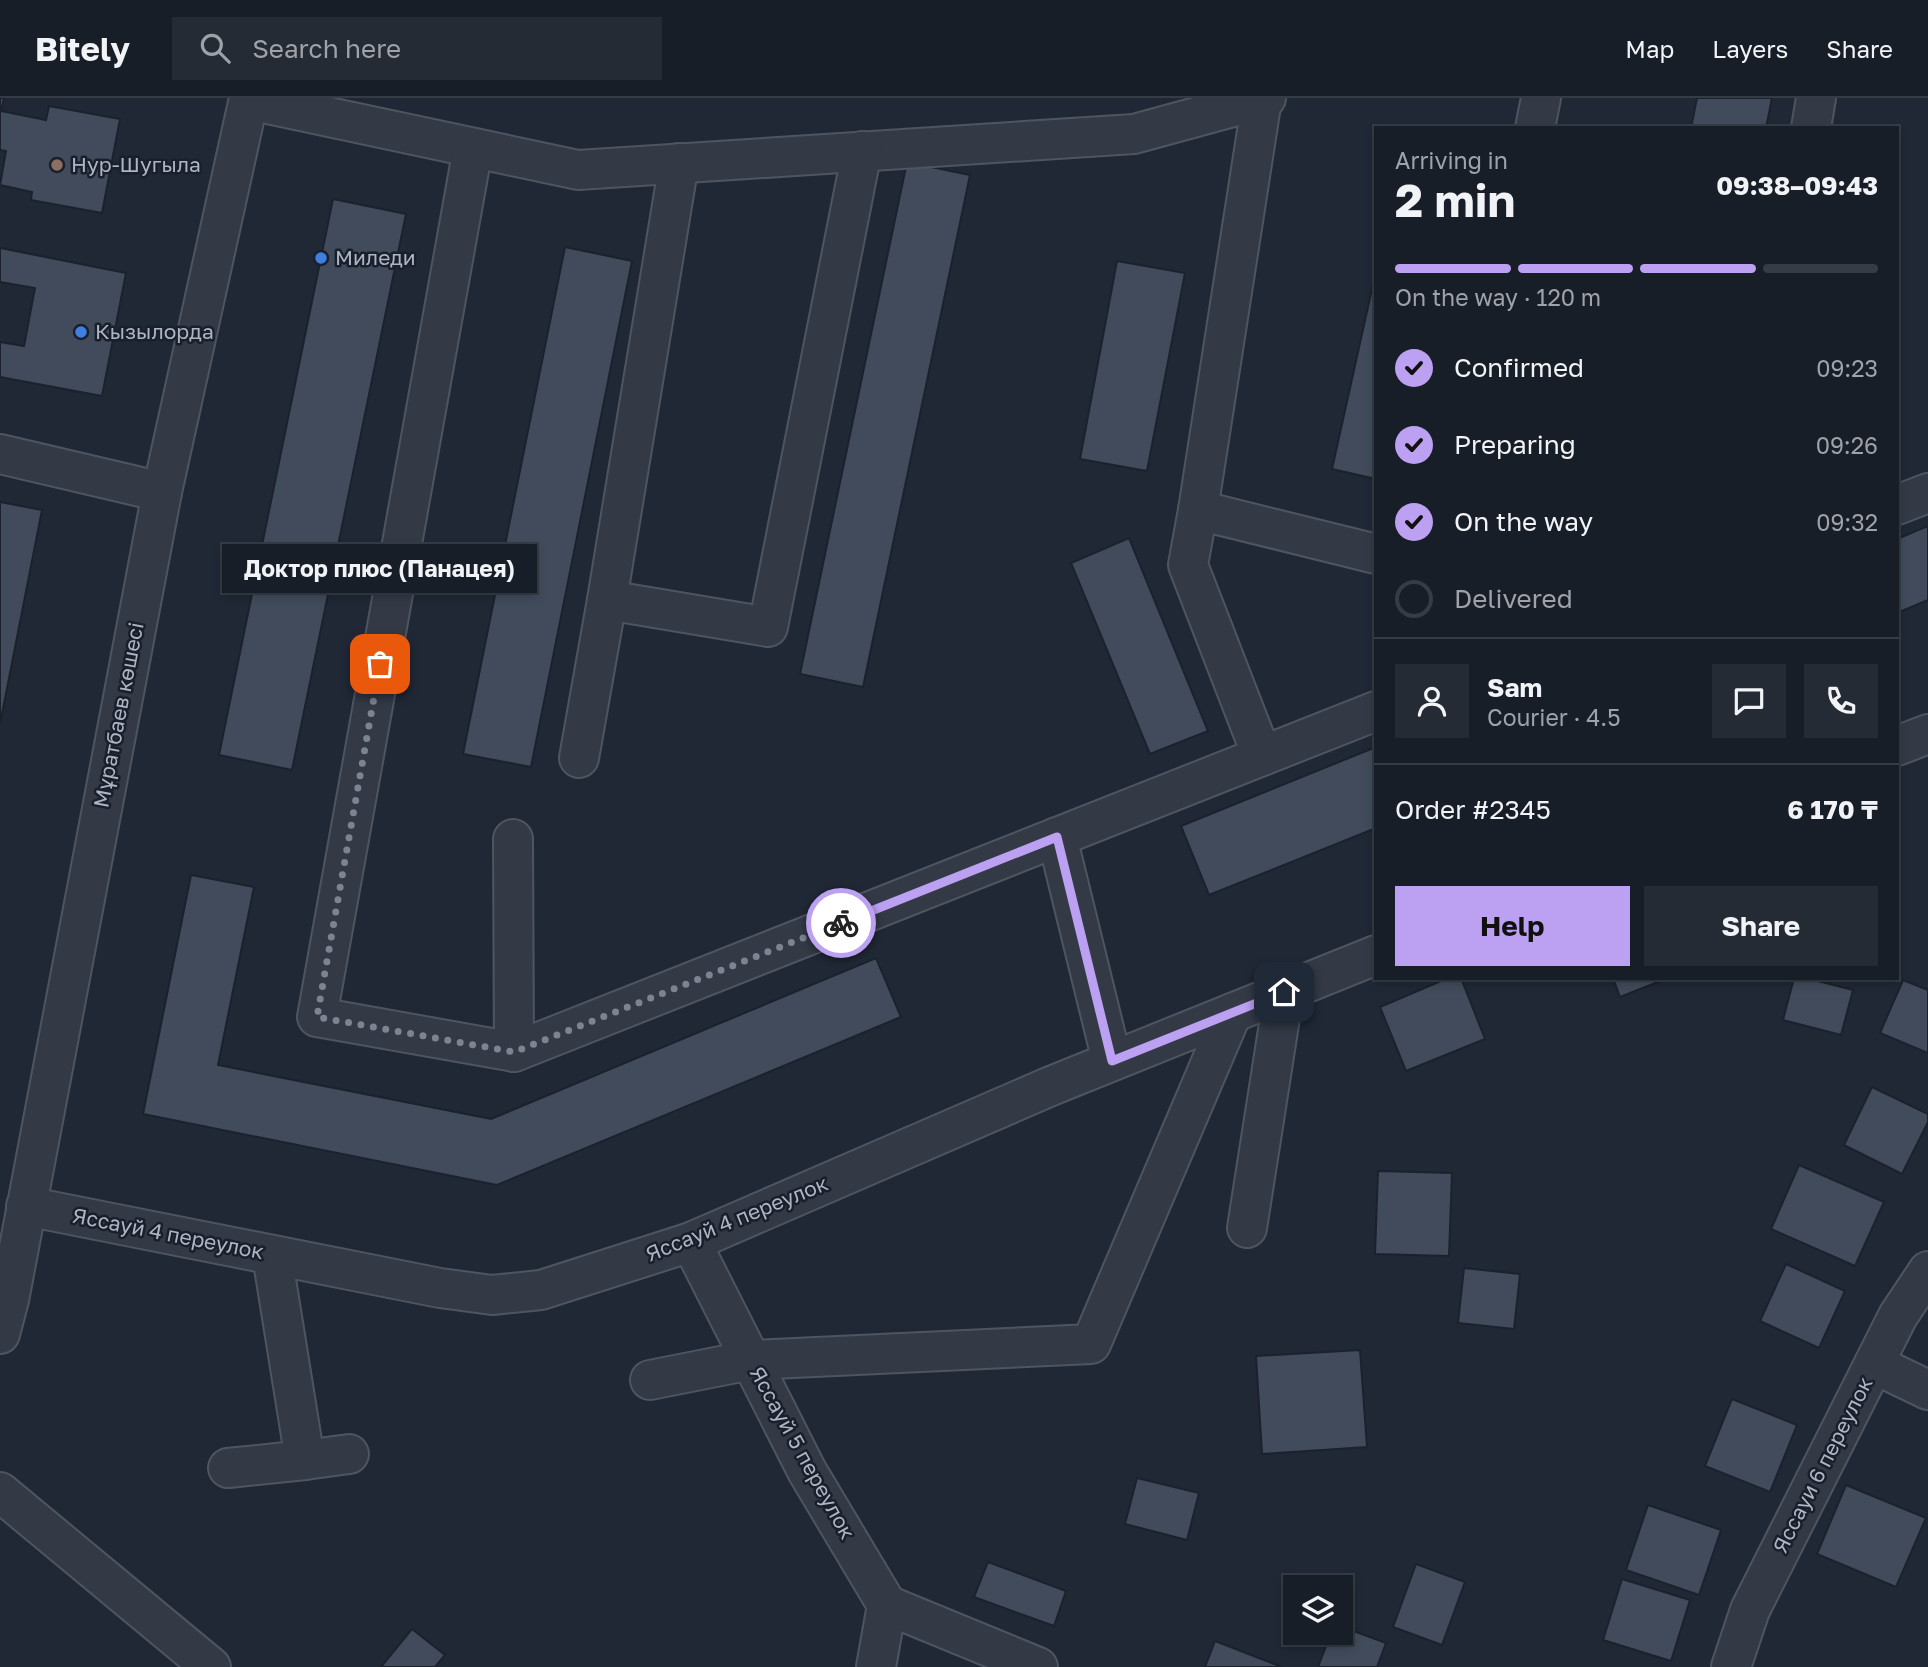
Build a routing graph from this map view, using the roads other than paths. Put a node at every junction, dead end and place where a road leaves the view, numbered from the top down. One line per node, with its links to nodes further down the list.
1 (1541, 98): 5 (street)
2 (1816, 98): 6 (street)
3 (249, 99): 7 (street); 11 (street, Мұратбаев көшесі)
4 (1264, 99): 8 (street); 14 (street)
5 (1535, 126)
6 (1811, 126)
7 (473, 148): 9 (street); 27 (street)
8 (862, 151): 9 (street); 16 (street)
9 (680, 163): 16 (street)
10 (0, 454): 11 (street)
11 (162, 492): 29 (street, Мұратбаев көшесі)
12 (1928, 493): 13 (street)
13 (1899, 504)
14 (1198, 510): 15 (street); 20 (street)
15 (1374, 554)
16 (607, 600): 21 (street)
17 (1374, 712): 20 (street)
18 (1928, 734): 19 (street)
19 (1899, 745)
20 (1262, 756): 22 (street)
21 (579, 758)
22 (1057, 837): 27 (street); 28 (street)
23 (513, 839): 27 (street)
24 (1374, 956): 25 (street, Яссауй 4 переулок)
25 (1284, 992): 26 (street, Яссауй 4 переулок); 30 (street)
26 (1232, 1013): 28 (street, Яссауй 4 переулок); 35 (street)
27 (514, 1052)
28 (1112, 1061): 31 (street, Яссауй 4 переулок)
29 (26, 1206): 32 (street, Яссауй 4 переулок); 34 (street, Мұратбаев көшесі)
30 (1247, 1228)
31 (691, 1242): 32 (street, Яссауй 4 переулок); 35 (street, Яссауй 5 переулок)
32 (272, 1255): 40 (street)
33 (1928, 1270): 36 (street, Яссауи 6 переулок)
34 (0, 1334)
35 (751, 1360): 37 (street); 43 (street, Яссауй 5 переулок)
36 (1874, 1364): 38 (street); 47 (street, Яссауи 6 переулок)
37 (650, 1380)
38 (1928, 1390)
39 (349, 1454): 40 (street)
40 (305, 1460): 41 (street)
41 (228, 1468)
42 (0, 1492): 44 (street)
43 (887, 1605): 45 (street); 46 (street)
44 (211, 1667)
45 (876, 1667)
46 (1038, 1667)
47 (1731, 1667)

